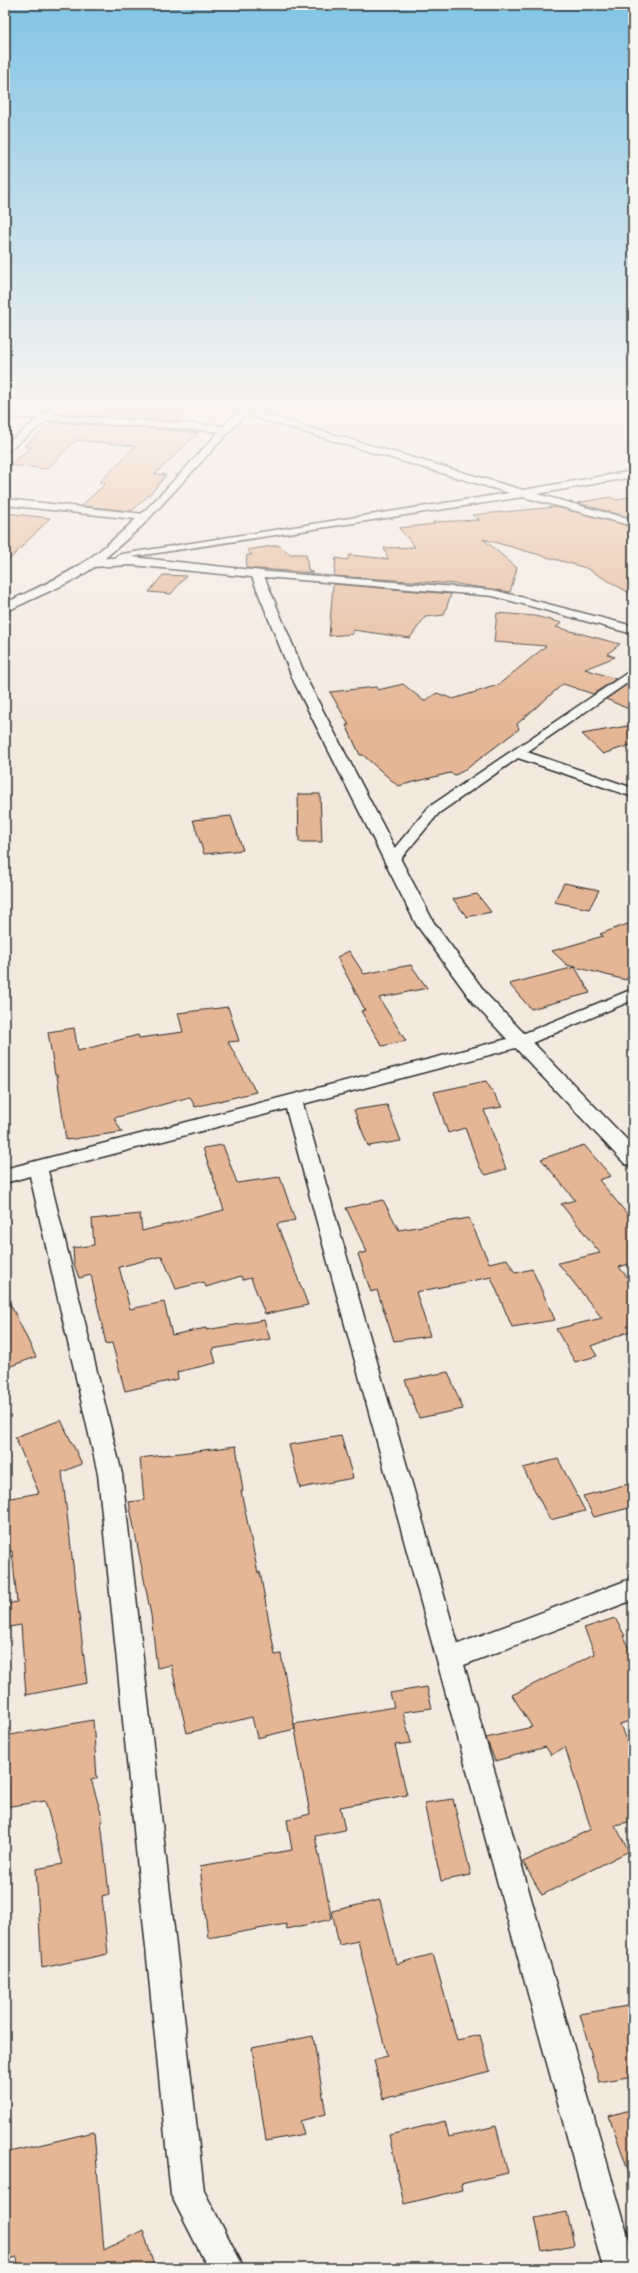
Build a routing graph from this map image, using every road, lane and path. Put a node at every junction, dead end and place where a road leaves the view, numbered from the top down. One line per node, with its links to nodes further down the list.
1 (89, 511): 5 (street)
2 (150, 511): 5 (main road)
3 (417, 511): 8 (street)
4 (590, 511): 6 (street)
5 (144, 517): 7 (main road)
6 (633, 523)
7 (107, 550): 8 (main road); 9 (main road)
8 (127, 559): 9 (main road); 10 (main road)
9 (91, 563): 11 (main road)
10 (257, 574): 12 (street); 16 (main road)
11 (5, 608)
12 (633, 630)
13 (633, 673): 14 (street)
14 (516, 753): 15 (street); 16 (street)
15 (633, 793)
16 (392, 860): 18 (main road)
17 (633, 994): 18 (street)
18 (521, 1041): 19 (street); 20 (main road)
19 (293, 1101): 21 (street); 24 (street)
20 (633, 1159)
21 (38, 1168): 22 (street); 25 (street)
22 (5, 1176)
23 (633, 1589): 24 (street)
24 (450, 1659): 26 (street)
25 (227, 2268)
26 (620, 2268)

